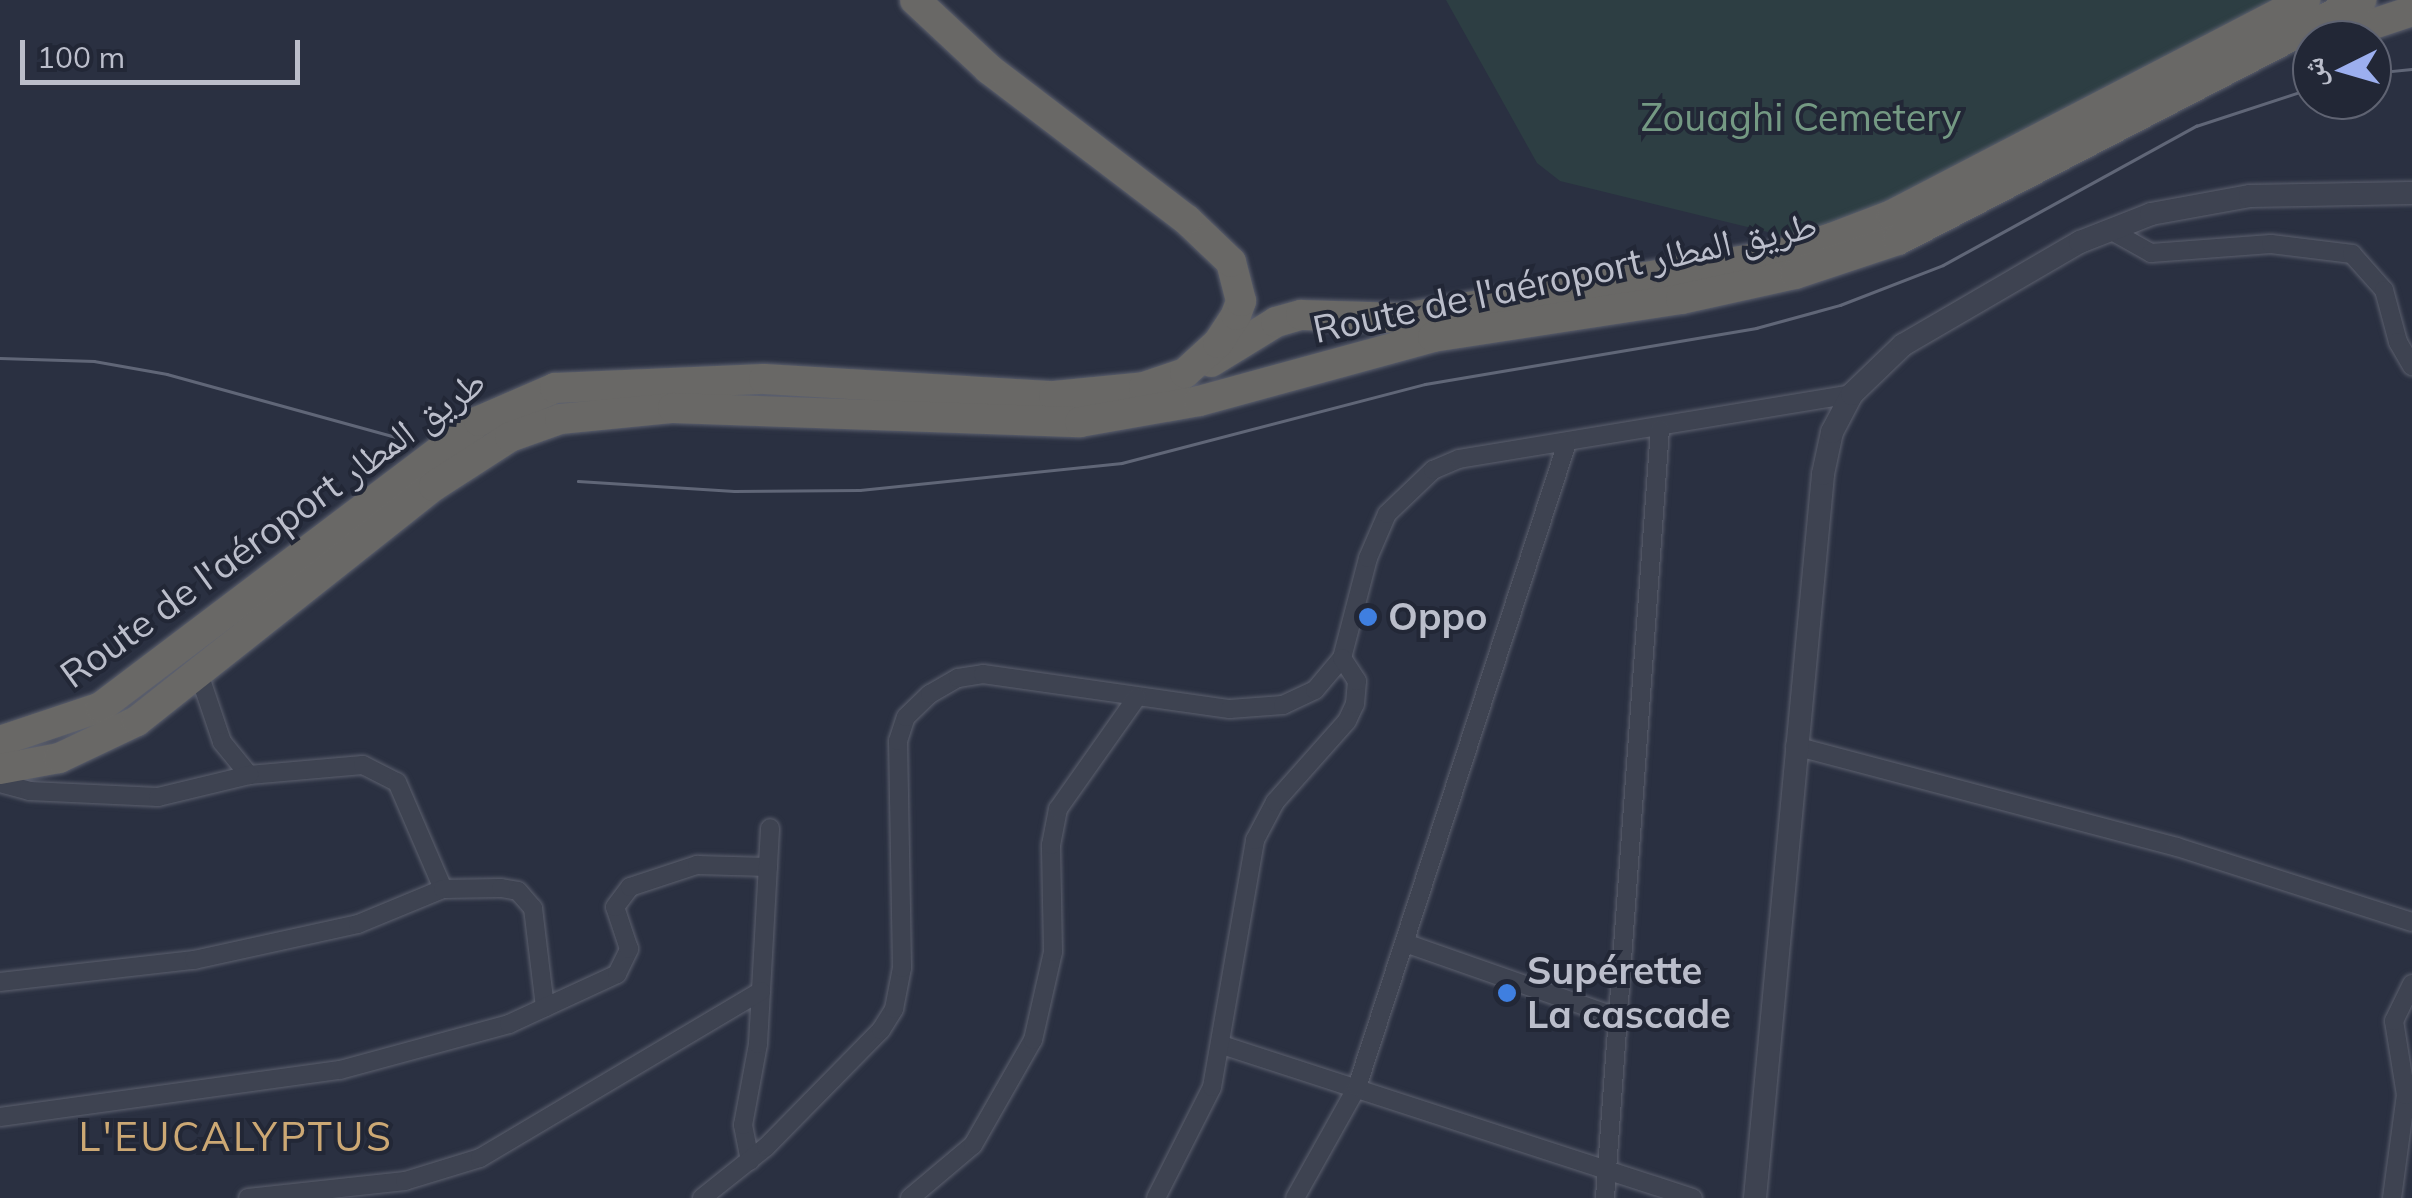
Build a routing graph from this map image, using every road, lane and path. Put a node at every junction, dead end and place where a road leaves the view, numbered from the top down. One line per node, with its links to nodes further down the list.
1 (914, 0): 11 (highway, Route de l'aéroport طريق المطار)
2 (2305, 0): 11 (highway)
3 (2361, 0): 7 (highway, Route de l'aéroport طريق المطار)
4 (2412, 11): 5 (highway)
5 (2385, 20)
6 (2292, 51): 7 (highway)
7 (2182, 90): 16 (highway, Route de l'aéroport طريق المطار)
8 (2412, 193): 9 (street)
9 (2110, 230): 10 (street); 12 (street)
10 (2412, 366)
11 (1185, 373): 18 (highway, Route de l'aéroport طريق المطار)
12 (1852, 394): 13 (street); 19 (street)
13 (1660, 429): 14 (street); 32 (street)
14 (1567, 442): 15 (street); 27 (street)
15 (1342, 658): 17 (street); 33 (street)
16 (199, 674): 20 (highway, Route de l'aéroport طريق المطار); 21 (street)
17 (1137, 697): 36 (street); 41 (street)
18 (0, 741)
19 (1795, 746): 26 (street); 46 (street)
20 (0, 770)
21 (249, 775): 22 (street); 25 (street)
22 (0, 783)
23 (770, 828): 24 (street)
24 (768, 867): 30 (street); 31 (street)
25 (443, 889): 28 (street); 31 (street)
26 (2412, 922)
27 (1405, 943): 32 (street); 34 (street)
28 (0, 982)
29 (2412, 984): 47 (street)
30 (762, 991): 36 (street); 38 (street)
31 (545, 1007): 35 (street)
32 (1618, 1018): 37 (street)
33 (1222, 1045): 34 (street); 42 (street)
34 (1357, 1087): 37 (street); 43 (street)
35 (0, 1116)
36 (750, 1161): 40 (street)
37 (1609, 1171): 44 (street); 45 (street)
38 (282, 1196): 39 (street)
39 (248, 1198)
40 (702, 1198)
41 (910, 1198)
42 (1156, 1198)
43 (1295, 1198)
44 (1605, 1198)
45 (1693, 1198)
46 (1755, 1198)
47 (2392, 1198)

